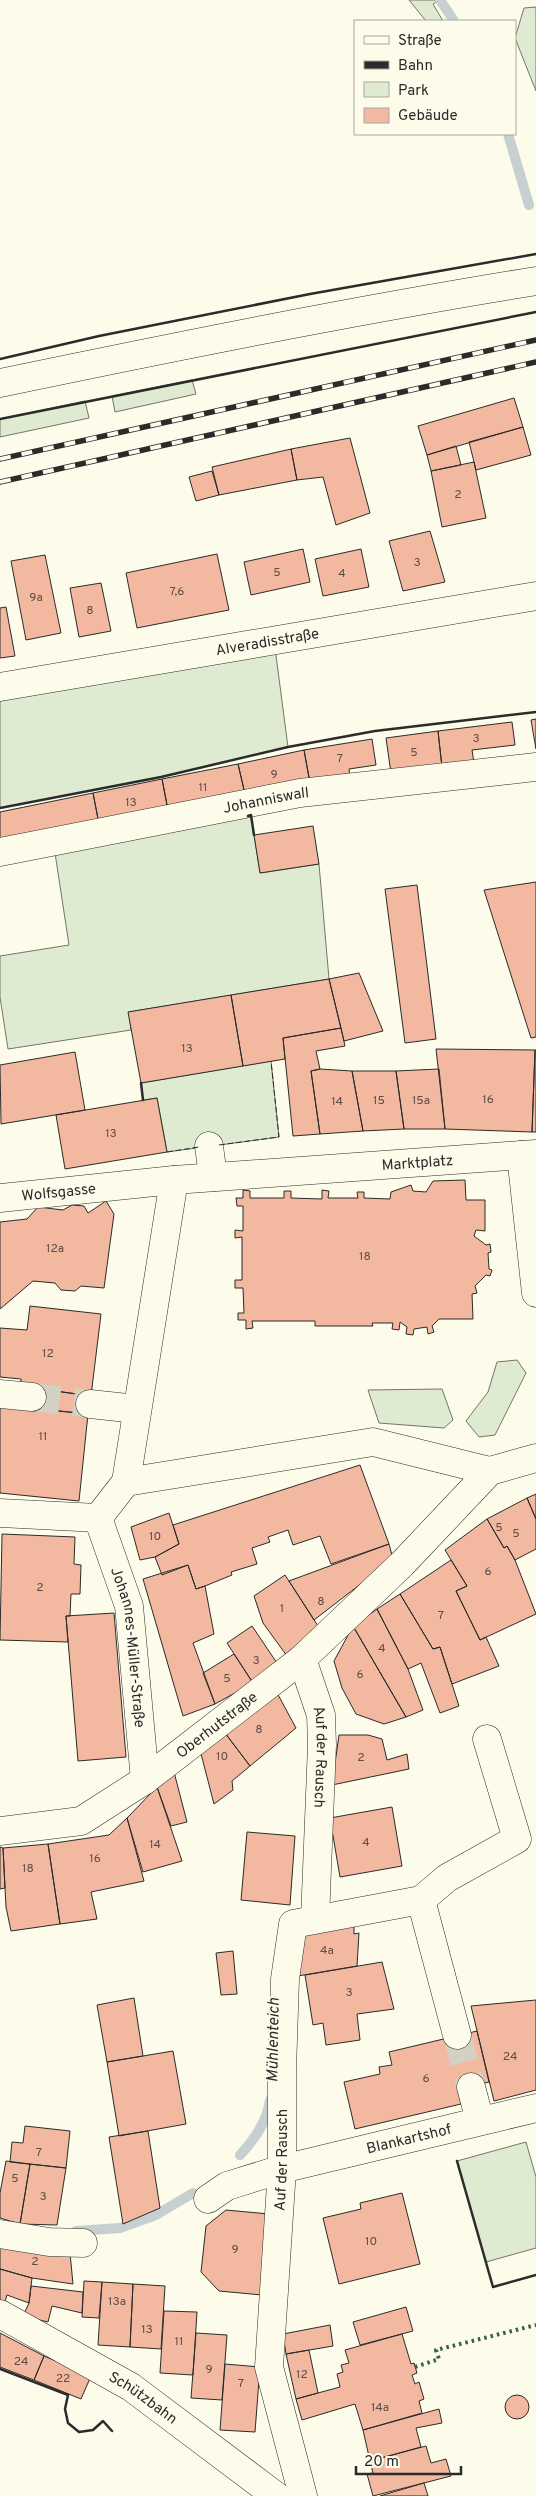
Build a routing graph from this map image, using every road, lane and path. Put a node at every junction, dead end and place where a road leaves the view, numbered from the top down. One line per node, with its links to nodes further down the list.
1 (536, 281): 2 (street)
2 (0, 383)
3 (536, 596): 4 (street, Alveradisstraße)
4 (0, 687)
5 (536, 767): 6 (street, Johanniswall)
6 (0, 852)
7 (209, 1146): 9 (street)
8 (528, 1154): 9 (street, Marktplatz); 13 (street, Marktplatz)
9 (213, 1177): 10 (street, Marktplatz)
10 (174, 1180): 11 (street, Marktplatz); 17 (street)
11 (117, 1185): 12 (street, Wolfsgasse)
12 (0, 1198)
13 (536, 1293)
14 (0, 1394): 15 (street)
15 (32, 1397)
16 (90, 1404): 17 (street)
17 (137, 1409): 20 (street)
18 (536, 1458): 19 (street)
19 (490, 1471): 20 (street); 23 (street, Oberhutstraße)
20 (126, 1482): 22 (street)
21 (0, 1513): 22 (street)
22 (98, 1518): 25 (street, Johannes-Müller-Straße)
23 (302, 1660): 25 (street, Oberhutstraße); 28 (street, Auf der Rausch)
24 (487, 1739): 27 (street)
25 (145, 1780): 26 (street, Oberhutstraße)
26 (0, 1831)
27 (421, 1900): 28 (street); 29 (street)
28 (315, 1919): 33 (street, Auf der Rausch)
29 (457, 2035)
30 (470, 2087): 32 (street)
31 (536, 2108): 32 (street, Blankartshof)
32 (480, 2121): 33 (street, Blankartshof)
33 (282, 2169): 34 (street, Blankartshof); 39 (street, Auf der Rausch)
34 (208, 2199)
35 (0, 2234): 36 (street)
36 (83, 2243)
37 (0, 2314): 38 (street, Schützbahn)
38 (276, 2496)
39 (303, 2496)

